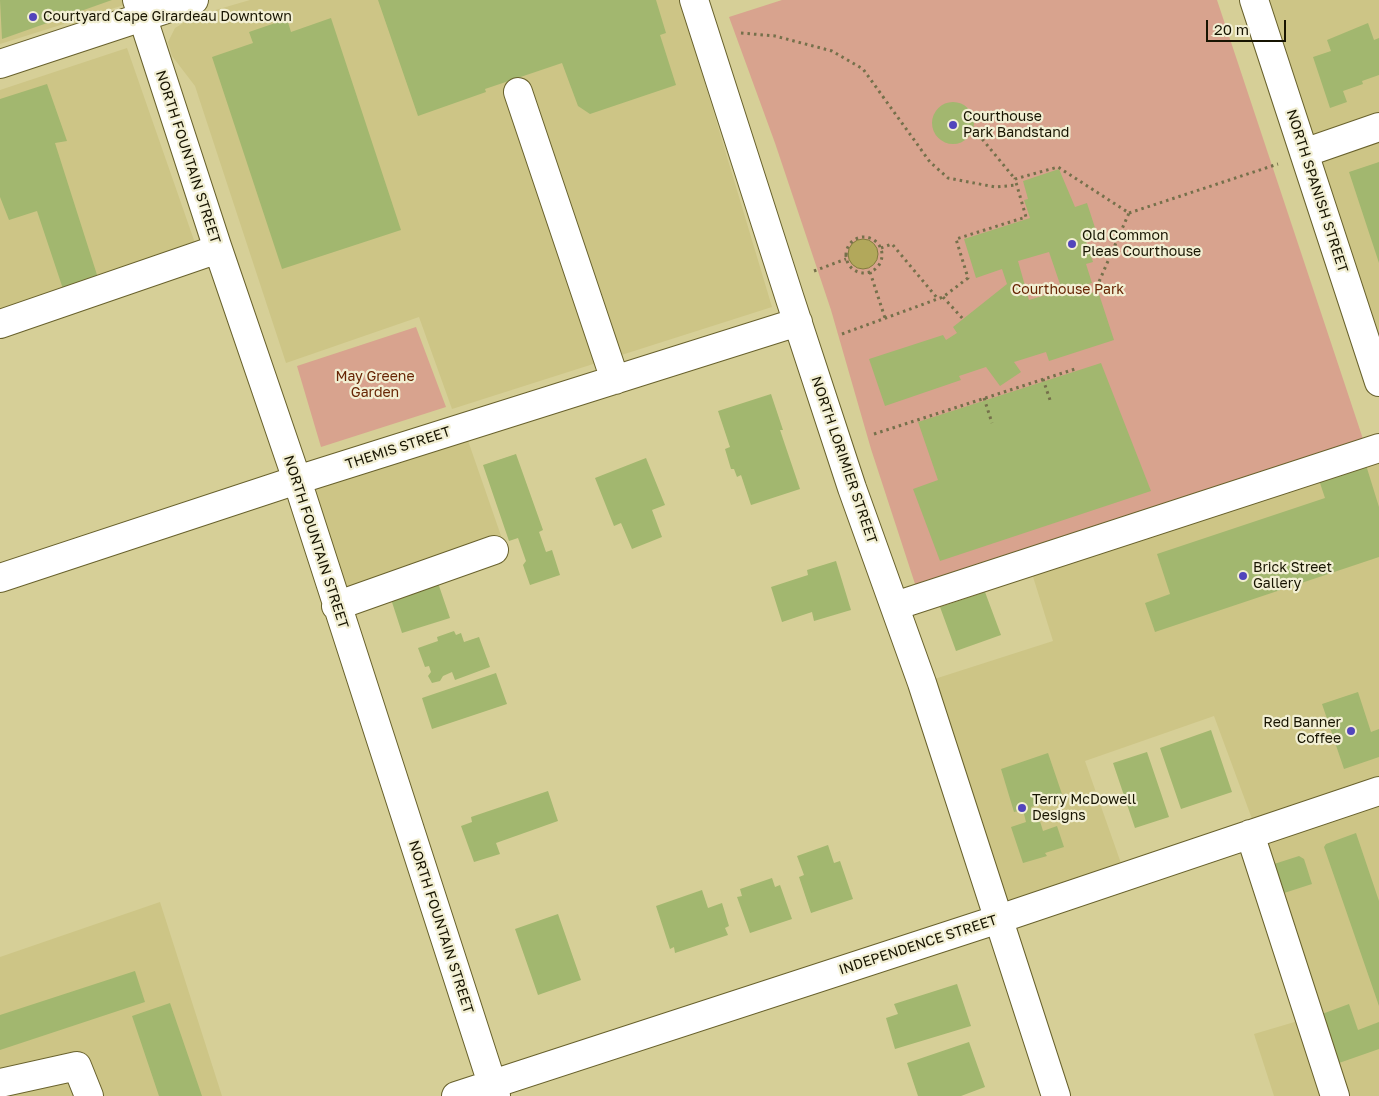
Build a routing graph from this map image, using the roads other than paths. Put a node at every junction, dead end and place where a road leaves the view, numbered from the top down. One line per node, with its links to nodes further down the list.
1 (194, 0): 4 (street)
2 (694, 0): 10 (street, NORTH LORIMIER STREET)
3 (1254, 0): 8 (street, NORTH SPANISH STREET)
4 (140, 8): 5 (street); 9 (street, NORTH FOUNTAIN STREET)
5 (0, 64)
6 (518, 92): 12 (street)
7 (1379, 128): 8 (street)
8 (1304, 153): 13 (street, NORTH SPANISH STREET)
9 (218, 249): 11 (street); 15 (street, NORTH FOUNTAIN STREET)
10 (798, 322): 12 (street, THEMIS STREET); 19 (street, NORTH LORIMIER STREET)
11 (0, 324)
12 (615, 380): 15 (street, THEMIS STREET)
13 (1379, 382)
14 (1379, 448): 19 (street)
15 (297, 480): 17 (street, THEMIS STREET); 18 (street, NORTH FOUNTAIN STREET)
16 (494, 550): 18 (street)
17 (0, 578)
18 (336, 606): 24 (street, NORTH FOUNTAIN STREET)
19 (895, 606): 22 (street, NORTH LORIMIER STREET)
20 (1379, 791): 21 (street, INDEPENDENCE STREET)
21 (1250, 834): 22 (street, INDEPENDENCE STREET); 28 (street)
22 (999, 919): 24 (street, INDEPENDENCE STREET); 27 (street, NORTH LORIMIER STREET)
23 (0, 1084): 25 (street)
24 (494, 1090): 26 (street, INDEPENDENCE STREET)
25 (89, 1096)
26 (456, 1096)
27 (1056, 1096)
28 (1335, 1096)

